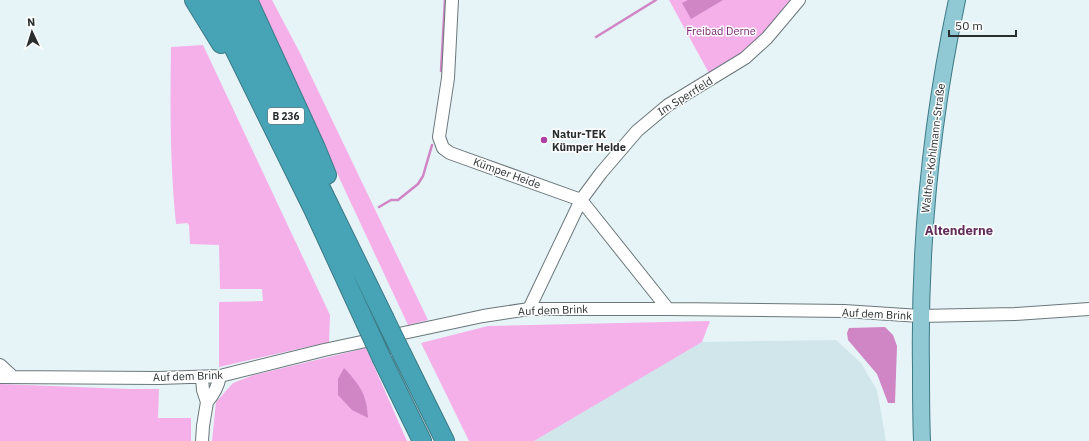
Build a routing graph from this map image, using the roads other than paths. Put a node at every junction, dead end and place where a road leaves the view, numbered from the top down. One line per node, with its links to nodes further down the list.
1 (194, 0): 8 (highway)
2 (210, 0): 8 (highway, B 236)
3 (229, 0): 10 (highway, B 236)
4 (248, 0): 10 (highway)
5 (452, 0): 9 (street, Kümper Heide)
6 (799, 0): 9 (street, Im Sperrfeld)
7 (957, 0): 14 (main road, Walther-Kohlmann-Straße)
8 (258, 97): 22 (highway, B 236, bridge)
9 (581, 200): 11 (street, Im Sperrfeld); 12 (street)
10 (343, 232): 23 (highway, B 236, bridge)
11 (529, 309): 12 (street, Auf dem Brink); 16 (street, Auf dem Brink)
12 (668, 309): 14 (street, Auf dem Brink)
13 (1089, 309): 14 (street, Auf dem Brink)
14 (920, 316): 24 (main road, Walther-Kohlmann-Straße)
15 (0, 365): 18 (street)
16 (220, 376): 19 (street, Auf dem Brink); 20 (street)
17 (0, 377): 18 (street, Auf dem Brink)
18 (13, 377): 19 (street, Auf dem Brink)
19 (202, 378): 20 (street)
20 (207, 402): 21 (street)
21 (202, 441)
22 (422, 441)
23 (445, 441)
24 (922, 441)

